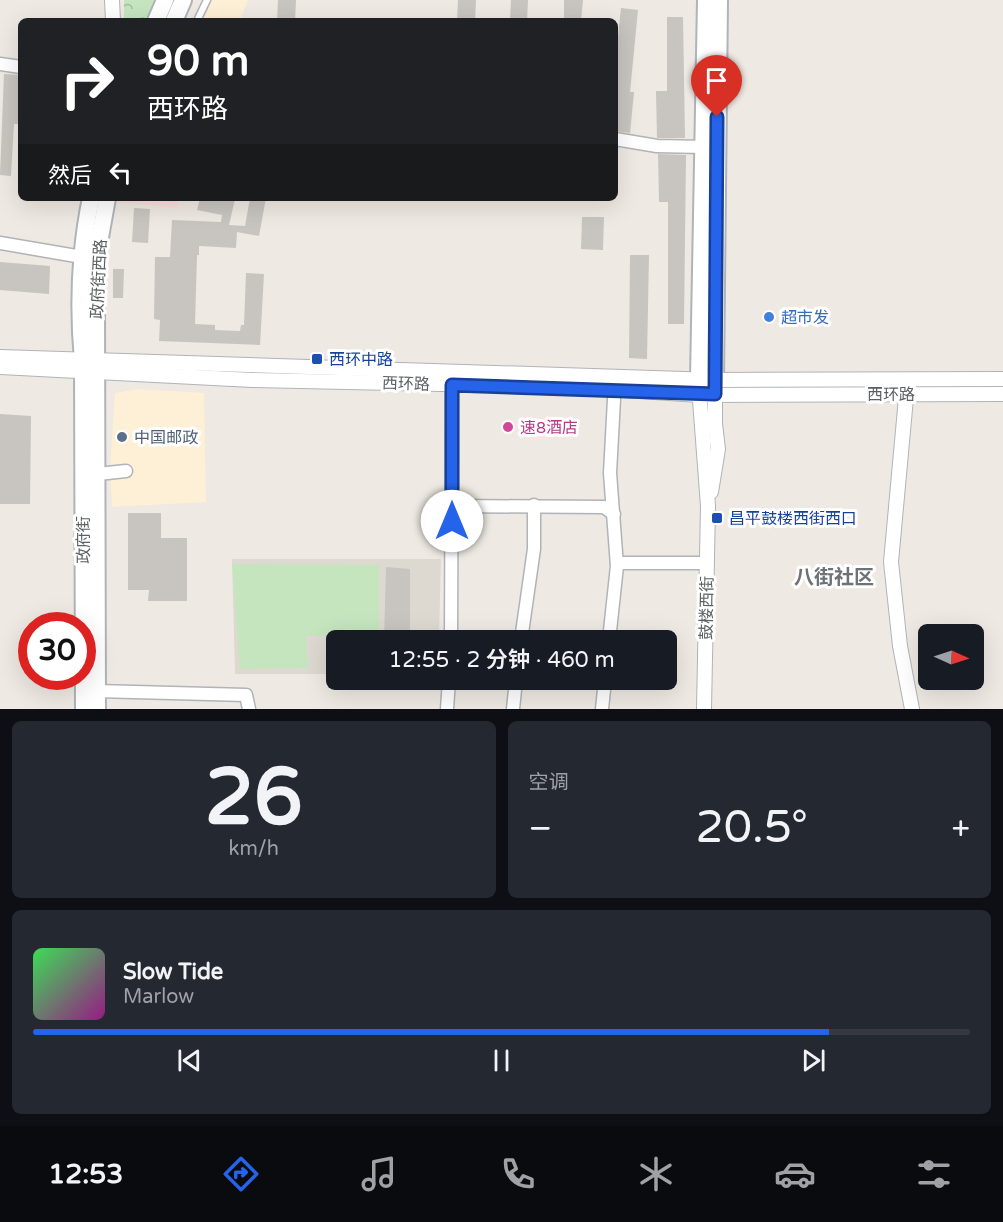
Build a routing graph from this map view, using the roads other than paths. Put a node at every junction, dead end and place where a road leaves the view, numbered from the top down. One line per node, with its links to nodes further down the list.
1 (112, 0): 7 (street)
2 (165, 0): 8 (main road)
3 (183, 0): 9 (main road)
4 (207, 0): 10 (lane)
5 (706, 0): 14 (main road)
6 (719, 0): 26 (main road)
7 (113, 18)
8 (157, 18)
9 (175, 18)
10 (199, 18)
11 (0, 64): 12 (street)
12 (18, 67)
13 (618, 140): 14 (street)
14 (703, 147): 26 (main road)
15 (91, 201): 18 (main road, 政府街西路)
16 (106, 201): 20 (main road, 政府街西路)
17 (0, 243): 18 (street)
18 (82, 257): 20 (main road, 政府街西路)
19 (0, 357): 20 (street, 西环路)
20 (90, 366): 21 (street, 西环路); 22 (street, 西环路); 30 (main road, 政府街); 43 (main road, 政府街)
21 (0, 368)
22 (452, 379): 25 (street, 西环路); 32 (street)
23 (908, 379): 24 (street, 西环路); 26 (street, 西环路); 27 (street)
24 (1003, 379)
25 (615, 383): 26 (street, 西环路); 33 (street)
26 (707, 387): 27 (street, 西环路); 34 (street, 鼓楼西街)
27 (907, 394): 28 (street, 西环路); 50 (street)
28 (1003, 394)
29 (126, 471): 30 (street)
30 (98, 474): 42 (main road, 政府街)
31 (534, 505): 32 (street); 33 (street); 37 (street)
32 (452, 506): 36 (street)
33 (614, 514): 35 (street)
34 (707, 562): 35 (street); 49 (street, 鼓楼西街)
35 (617, 563): 38 (street)
36 (451, 630)
37 (522, 630)
38 (610, 630)
39 (448, 690): 46 (street)
40 (515, 690): 47 (street)
41 (605, 690): 48 (street)
42 (97, 691): 44 (main road, 政府街); 45 (street)
43 (84, 709)
44 (97, 709)
45 (249, 709)
46 (447, 709)
47 (513, 709)
48 (602, 709)
49 (704, 709)
50 (912, 709)

